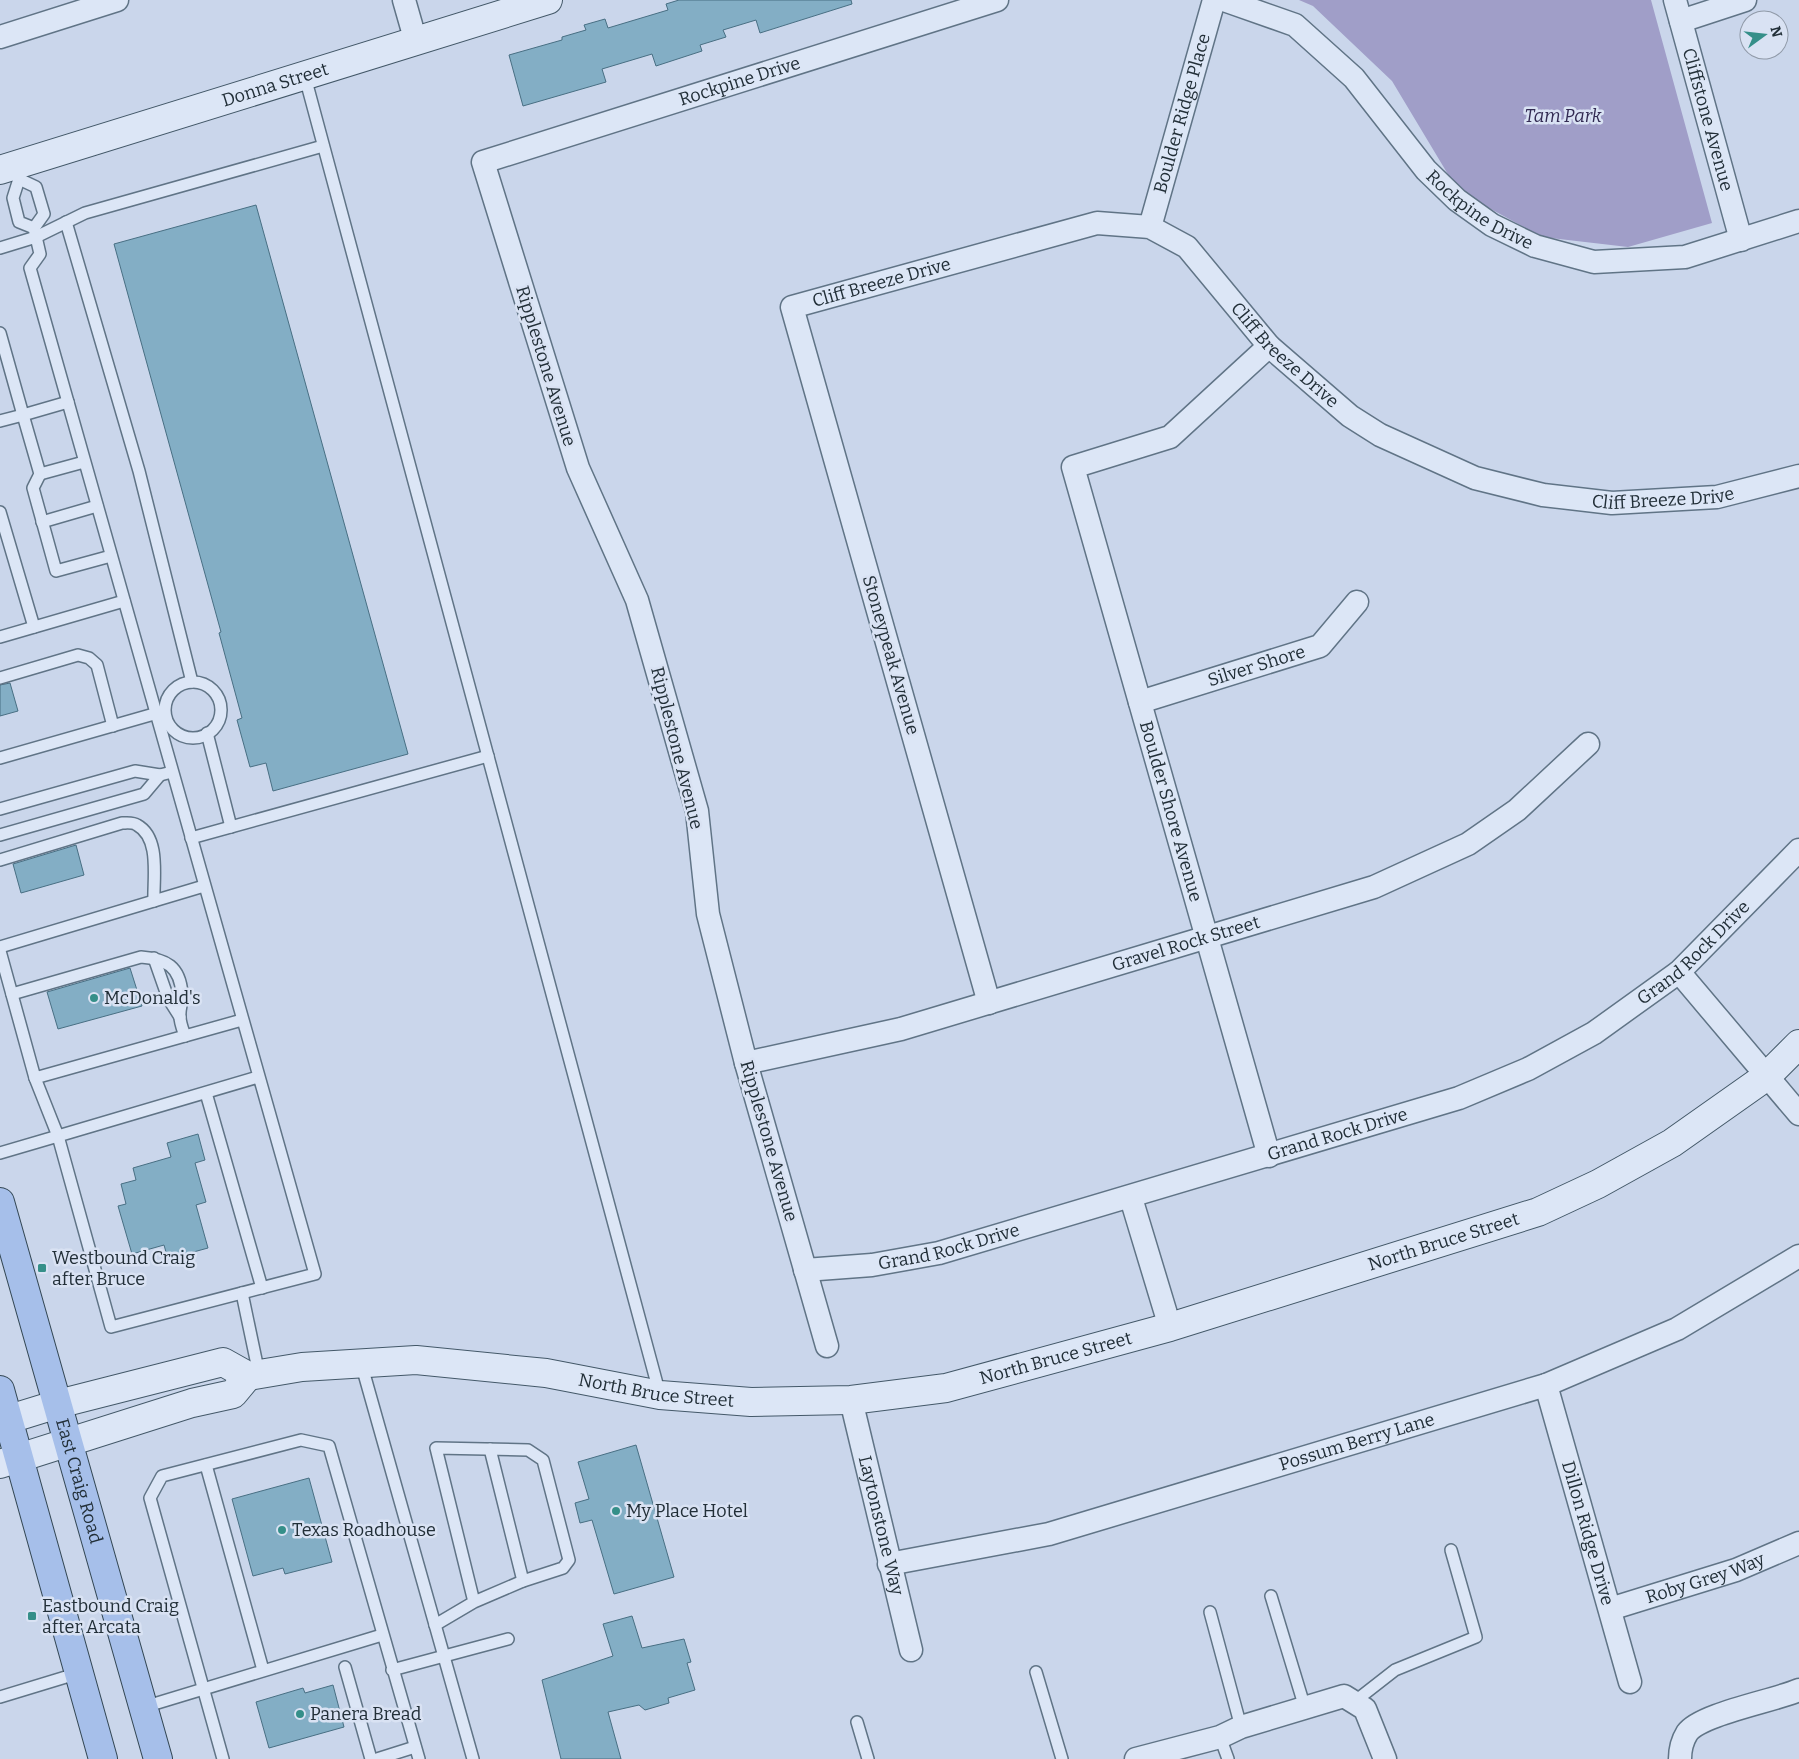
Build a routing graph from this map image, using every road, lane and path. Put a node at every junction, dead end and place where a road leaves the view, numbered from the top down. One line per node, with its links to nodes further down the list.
1 (118, 0): 9 (street)
2 (404, 0): 10 (street)
3 (548, 0): 10 (street, Donna Street)
4 (997, 0): 13 (street, Rockpine Drive)
5 (1214, 0): 17 (street, Boulder Ridge Place)
6 (1224, 0): 19 (street, Rockpine Drive)
7 (1745, 0): 8 (street)
8 (1678, 10): 19 (street, Cliffstone Avenue)
9 (0, 37)
10 (416, 42): 11 (street, Donna Street)
11 (305, 77): 12 (lane); 14 (street, Donna Street)
12 (323, 146): 16 (lane); 45 (lane)
13 (483, 162): 66 (street, Ripplestone Avenue)
14 (12, 171): 18 (lane); 18 (lane)
15 (1799, 221): 19 (street, Rockpine Drive)
16 (66, 222): 18 (lane); 39 (lane)
17 (1150, 227): 21 (street, Cliff Breeze Drive); 23 (street, Cliff Breeze Drive)
18 (35, 232): 20 (lane); 24 (lane)
19 (1740, 240)
20 (0, 248)
21 (792, 307): 62 (street, Stoneypeak Avenue)
22 (0, 333): 25 (lane)
23 (1268, 346): 29 (street, Cliff Breeze Drive); 40 (street, Boulder Shore Avenue)
24 (68, 402): 25 (lane); 27 (lane)
25 (23, 415): 26 (lane); 28 (lane)
26 (0, 421)
27 (84, 462): 28 (lane); 30 (lane)
28 (40, 474): 32 (lane)
29 (1799, 476)
30 (97, 506): 32 (lane); 33 (lane)
31 (0, 512): 36 (lane)
32 (42, 522): 33 (lane)
33 (111, 556): 34 (lane)
34 (124, 601): 36 (lane); 41 (lane)
35 (1357, 602): 40 (street, Silver Shore)
36 (34, 627): 37 (lane)
37 (0, 637)
38 (0, 678): 42 (lane)
39 (192, 682): 41 (lane); 43 (lane)
40 (1140, 702): 57 (street, Boulder Shore Avenue)
41 (160, 712): 42 (lane); 43 (lane); 47 (lane)
42 (113, 726): 46 (lane)
43 (207, 733): 50 (lane)
44 (1588, 744): 57 (street, Gravel Rock Street)
45 (488, 756): 50 (lane); 87 (lane)
46 (0, 758)
47 (172, 772): 48 (lane); 52 (lane)
48 (160, 775): 49 (lane); 51 (lane)
49 (0, 809)
50 (231, 827): 52 (lane)
51 (0, 835)
52 (191, 838): 55 (lane)
53 (1799, 850): 60 (street, Grand Rock Drive)
54 (0, 860): 56 (lane)
55 (204, 886): 56 (lane); 63 (lane)
56 (154, 901): 58 (lane)
57 (1206, 938): 62 (street, Gravel Rock Street); 74 (street, Boulder Shore Avenue)
58 (0, 947)
59 (0, 951): 61 (lane)
60 (1679, 972): 67 (street); 74 (street, Grand Rock Drive)
61 (12, 994): 64 (lane); 69 (lane)
62 (989, 1003): 66 (street, Gravel Rock Street)
63 (242, 1020): 64 (lane); 68 (lane)
64 (185, 1036): 69 (lane)
65 (1799, 1044): 67 (street, North Bruce Street)
66 (746, 1063): 78 (street, Ripplestone Avenue)
67 (1767, 1076): 71 (street); 81 (street, North Bruce Street)
68 (258, 1077): 70 (lane); 79 (lane)
69 (35, 1078): 72 (lane)
70 (206, 1093): 72 (lane); 79 (lane)
71 (1799, 1114)
72 (58, 1136): 73 (lane); 80 (lane)
73 (0, 1153)
74 (1269, 1156): 75 (street, Grand Rock Drive)
75 (1131, 1198): 78 (street, Grand Rock Drive); 81 (street)
76 (0, 1202): 89 (main road, East Craig Road)
77 (1799, 1256): 85 (street, Possum Berry Lane)
78 (805, 1270): 82 (street, Ripplestone Avenue)
79 (262, 1288): 80 (lane)
80 (242, 1293): 84 (lane)
81 (1170, 1328): 88 (street, North Bruce Street)
82 (827, 1346)
83 (361, 1363): 84 (street, North Bruce Street); 87 (street, North Bruce Street); 103 (lane)
84 (253, 1375): 89 (street); 91 (street)
85 (1546, 1384): 97 (street, Possum Berry Lane); 101 (street, Dillon Ridge Drive)
86 (0, 1390): 90 (main road)
87 (660, 1395): 88 (street, North Bruce Street)
88 (851, 1400): 97 (street, Laytonstone Way)
89 (58, 1404): 90 (street); 91 (main road, East Craig Road)
90 (4, 1421): 93 (main road)
91 (68, 1441): 93 (street); 118 (main road, East Craig Road)
92 (490, 1449): 98 (lane); 98 (lane); 100 (lane)
93 (10, 1461): 112 (main road)
94 (206, 1465): 104 (lane); 109 (lane); 114 (lane)
95 (1799, 1543): 101 (street, Roby Grey Way)
96 (1452, 1550): 117 (lane)
97 (889, 1564): 106 (street, Laytonstone Way)
98 (523, 1581): 100 (lane)
99 (1271, 1596): 119 (lane)
100 (474, 1602): 103 (lane)
101 (1610, 1609): 113 (street, Dillon Ridge Drive)
102 (1210, 1612): 121 (lane)
103 (435, 1625): 107 (lane)
104 (382, 1635): 109 (lane); 110 (lane)
105 (508, 1639): 107 (lane)
106 (911, 1650)
107 (444, 1656): 110 (lane); 131 (lane)
108 (345, 1667): 128 (lane)
109 (263, 1670): 114 (lane)
110 (392, 1670): 123 (lane)
111 (1036, 1672): 133 (lane)
112 (79, 1673): 116 (lane); 125 (main road)
113 (1630, 1682)
114 (204, 1688): 118 (lane); 127 (lane)
115 (1799, 1690): 136 (street)
116 (0, 1697)
117 (1354, 1702): 119 (street); 135 (street)
118 (144, 1706): 126 (main road, East Craig Road)
119 (1305, 1708): 121 (street)
120 (857, 1722): 132 (lane)
121 (1242, 1727): 122 (street)
122 (1220, 1736): 124 (street); 134 (lane)
123 (415, 1747): 129 (lane); 130 (lane)
124 (1148, 1757)
125 (103, 1759)
126 (158, 1759)
127 (223, 1759)
128 (371, 1759)
129 (377, 1759)
130 (418, 1759)
131 (473, 1759)
132 (868, 1759)
133 (1062, 1759)
134 (1228, 1759)
135 (1385, 1759)
136 (1680, 1759)

